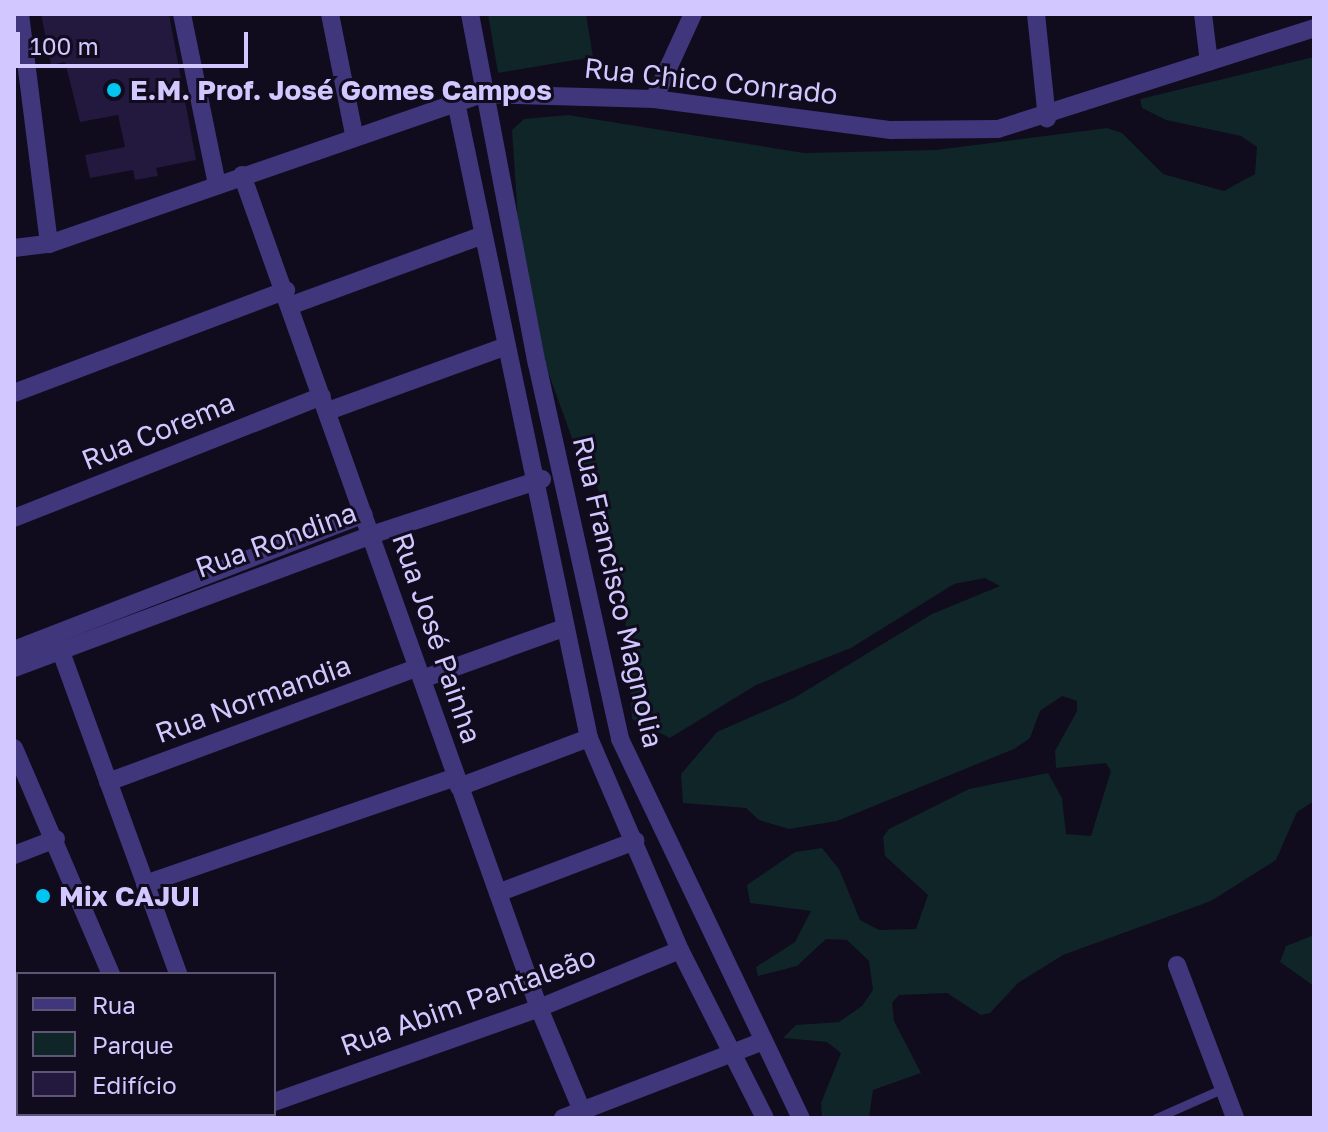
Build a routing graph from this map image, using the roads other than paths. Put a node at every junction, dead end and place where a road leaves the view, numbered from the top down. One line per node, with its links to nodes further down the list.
1 (20, 14): 18 (street)
2 (182, 14): 16 (street)
3 (330, 14): 14 (street)
4 (470, 14): 10 (street, Rua Francisco Magnolia)
5 (693, 14): 11 (street)
6 (1036, 14): 13 (street)
7 (1203, 14): 9 (street)
8 (1314, 28): 9 (street, Rua Chico Conrado)
9 (1209, 62): 13 (street, Rua Chico Conrado)
10 (483, 94): 11 (street, Rua Chico Conrado); 12 (street, Rua Chico Conrado); 24 (street, Rua Francisco Magnolia)
11 (654, 99): 13 (street, Rua Chico Conrado)
12 (456, 102): 14 (street, Rua Chico Conrado); 17 (street, Rua Francisco Magnolia)
13 (1047, 118)
14 (354, 134): 15 (street, Rua Chico Conrado)
15 (242, 175): 16 (street, Rua Chico Conrado); 20 (street, Rua José Painha)
16 (217, 185): 18 (street, Rua Chico Conrado)
17 (483, 235): 20 (street); 21 (street, Rua Francisco Magnolia)
18 (49, 244): 19 (street, Rua Chico Conrado)
19 (14, 248)
20 (289, 298): 22 (street); 23 (street, Rua José Painha)
21 (507, 346): 23 (street, Rua Corema); 25 (street, Rua Francisco Magnolia)
22 (14, 393)
23 (325, 404): 26 (street, Rua José Painha); 27 (street, Rua Corema)
24 (560, 476): 25 (street, Rua Rondina); 48 (street, Rua Francisco Magnolia)
25 (533, 481): 28 (street, Rua Rondina); 29 (street, Rua Francisco Magnolia)
26 (364, 514): 28 (street, Rua José Painha); 31 (street, Rua Rondina)
27 (14, 518)
28 (371, 535): 30 (street, Rua Rondina); 33 (street, Rua José Painha)
29 (564, 628): 33 (street, Rua Normandia); 34 (street, Rua Francisco Magnolia)
30 (60, 649): 32 (street, Rua Rondina); 36 (street)
31 (14, 650)
32 (14, 668)
33 (420, 674): 36 (street, Rua Normandia); 37 (street, Rua José Painha)
34 (589, 738): 37 (street); 39 (street, Rua Francisco Magnolia)
35 (14, 748): 38 (street)
36 (108, 782): 41 (street)
37 (457, 782): 41 (street); 42 (street, Rua José Painha)
38 (56, 839): 40 (street); 45 (street)
39 (635, 841): 42 (street); 43 (street, Rua Francisco Magnolia)
40 (14, 855)
41 (145, 884): 46 (street)
42 (498, 893): 47 (street, Rua José Painha)
43 (680, 950): 47 (street, Rua Abim Pantaleão); 49 (street, Rua Francisco Magnolia)
44 (1177, 965): 50 (street)
45 (110, 972)
46 (177, 972)
47 (539, 1008): 51 (street, Rua Abim Pantaleão); 52 (street, Rua José Painha)
48 (764, 1041): 49 (street); 55 (street, Rua Francisco Magnolia)
49 (734, 1054): 52 (street); 54 (street, Rua Francisco Magnolia)
50 (1224, 1088): 56 (lane); 57 (street)
51 (276, 1101)
52 (584, 1114): 53 (street)
53 (563, 1118)
54 (765, 1118)
55 (801, 1118)
56 (1156, 1118)
57 (1235, 1118)

